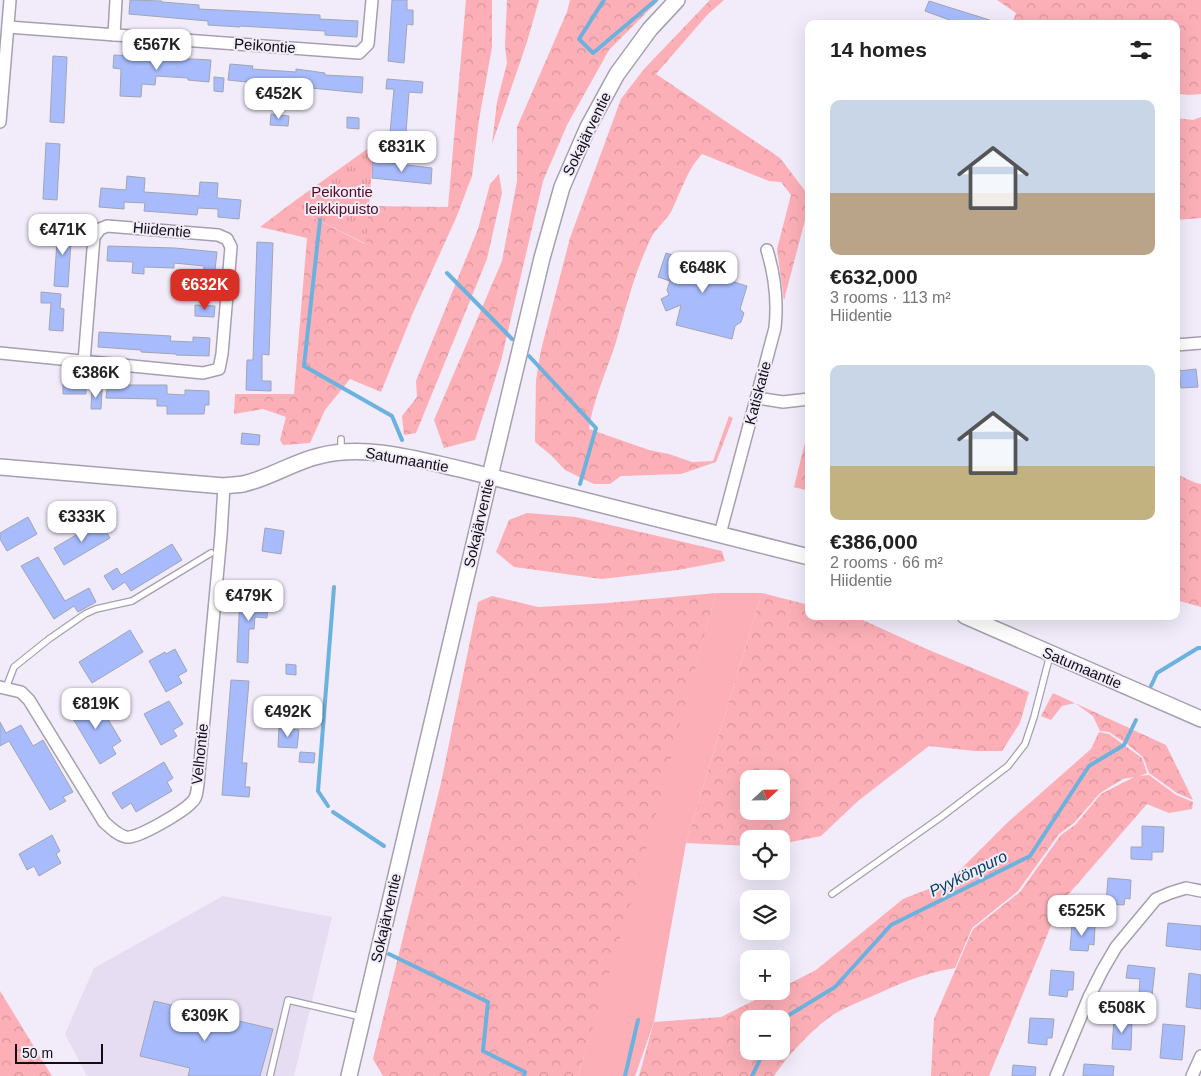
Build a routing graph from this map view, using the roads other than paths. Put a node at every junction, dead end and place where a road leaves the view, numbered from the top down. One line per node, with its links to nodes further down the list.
1 (10, 0): 5 (street)
2 (116, 0): 6 (street)
3 (372, 0): 6 (street, Peikontie)
4 (677, 0): 16 (street, Sokajärventie)
5 (8, 27): 6 (street, Peikontie); 7 (street)
6 (114, 35)
7 (0, 122)
8 (767, 250): 13 (street, Katiskatie)
9 (1201, 343): 10 (street)
10 (1180, 345)
11 (0, 353): 12 (street)
12 (84, 362): 12 (street, Hiidentie)
13 (757, 398): 14 (street); 18 (street, Katiskatie)
14 (805, 399)
15 (0, 466): 17 (street, Satumaantie)
16 (490, 476): 17 (street, Satumaantie); 18 (street, Satumaantie); 27 (street, Sokajärventie)
17 (224, 486): 23 (street, Velhontie)
18 (720, 534): 20 (street, Satumaantie)
19 (211, 553): 23 (lane)
20 (805, 556)
21 (973, 620): 22 (street, Satumaantie)
22 (1050, 655): 24 (street, Satumaantie); 26 (lane)
23 (3, 687)
24 (1201, 719)
25 (1201, 891): 31 (street)
26 (832, 894)
27 (363, 1017): 29 (lane); 30 (street, Sokajärventie)
28 (1201, 1056): 32 (street)
29 (270, 1076)
30 (349, 1076)
31 (1056, 1076)
32 (1192, 1076)

